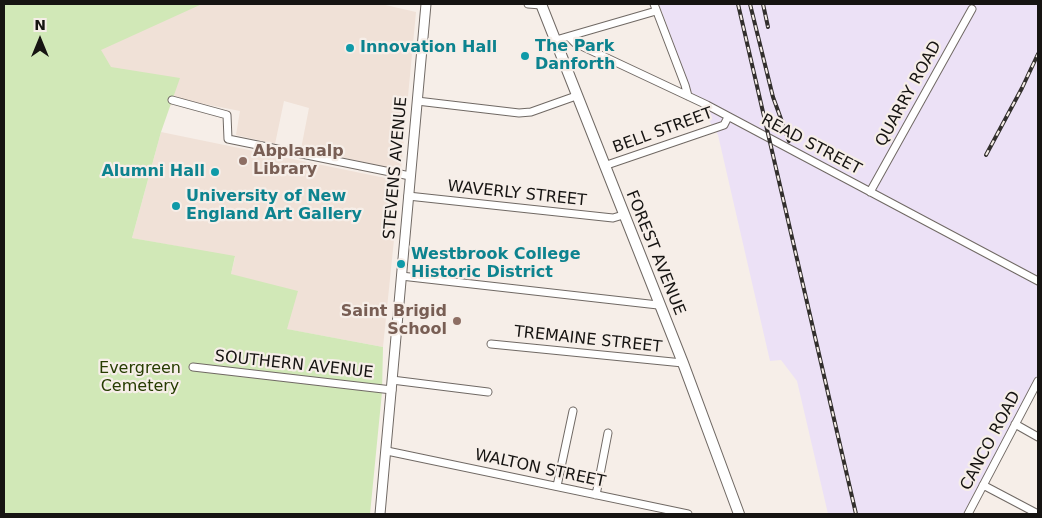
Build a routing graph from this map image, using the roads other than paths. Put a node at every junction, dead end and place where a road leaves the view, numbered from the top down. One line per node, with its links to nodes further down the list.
1 (426, 4): 11 (main road, STEVENS AVENUE)
2 (528, 4): 3 (street)
3 (541, 4): 7 (highway, FOREST AVENUE)
4 (655, 7): 6 (street); 9 (street, BELL STREET)
5 (972, 9): 15 (street, QUARRY ROAD)
6 (569, 38): 7 (street); 9 (street, READ STREET)
7 (556, 40): 8 (highway, FOREST AVENUE)
8 (576, 96): 11 (street); 13 (highway, FOREST AVENUE)
9 (688, 96): 12 (street, READ STREET)
10 (172, 100): 14 (street)
11 (417, 102): 14 (main road, STEVENS AVENUE)
12 (728, 117): 13 (street, BELL STREET); 15 (street, READ STREET)
13 (604, 166): 17 (highway, FOREST AVENUE)
14 (410, 176): 16 (main road, STEVENS AVENUE)
15 (870, 192): 19 (street, READ STREET)
16 (408, 196): 17 (street, WAVERLY STREET); 18 (main road, STEVENS AVENUE)
17 (623, 215): 20 (highway, FOREST AVENUE)
18 (401, 276): 20 (street); 25 (main road, STEVENS AVENUE)
19 (1038, 281)
20 (658, 305): 22 (highway, FOREST AVENUE)
21 (491, 344): 22 (street, TREMAINE STREET)
22 (683, 363): 38 (highway, FOREST AVENUE)
23 (193, 368): 25 (street, SOUTHERN AVENUE)
24 (1038, 381): 28 (street, CANCO ROAD)
25 (392, 385): 26 (street, SOUTHERN AVENUE); 31 (main road, STEVENS AVENUE)
26 (488, 392)
27 (573, 411): 33 (street)
28 (1015, 424): 30 (street); 32 (street, CANCO ROAD)
29 (608, 434): 34 (street)
30 (1038, 437)
31 (387, 451): 33 (street, WALTON STREET); 36 (main road, STEVENS AVENUE)
32 (983, 485): 39 (street, CANCO ROAD); 40 (street)
33 (557, 486): 34 (street, WALTON STREET)
34 (596, 495): 35 (street, WALTON STREET)
35 (658, 511): 37 (street, WALTON STREET)
36 (380, 514)
37 (688, 514)
38 (739, 514)
39 (968, 514)
40 (1038, 514)

